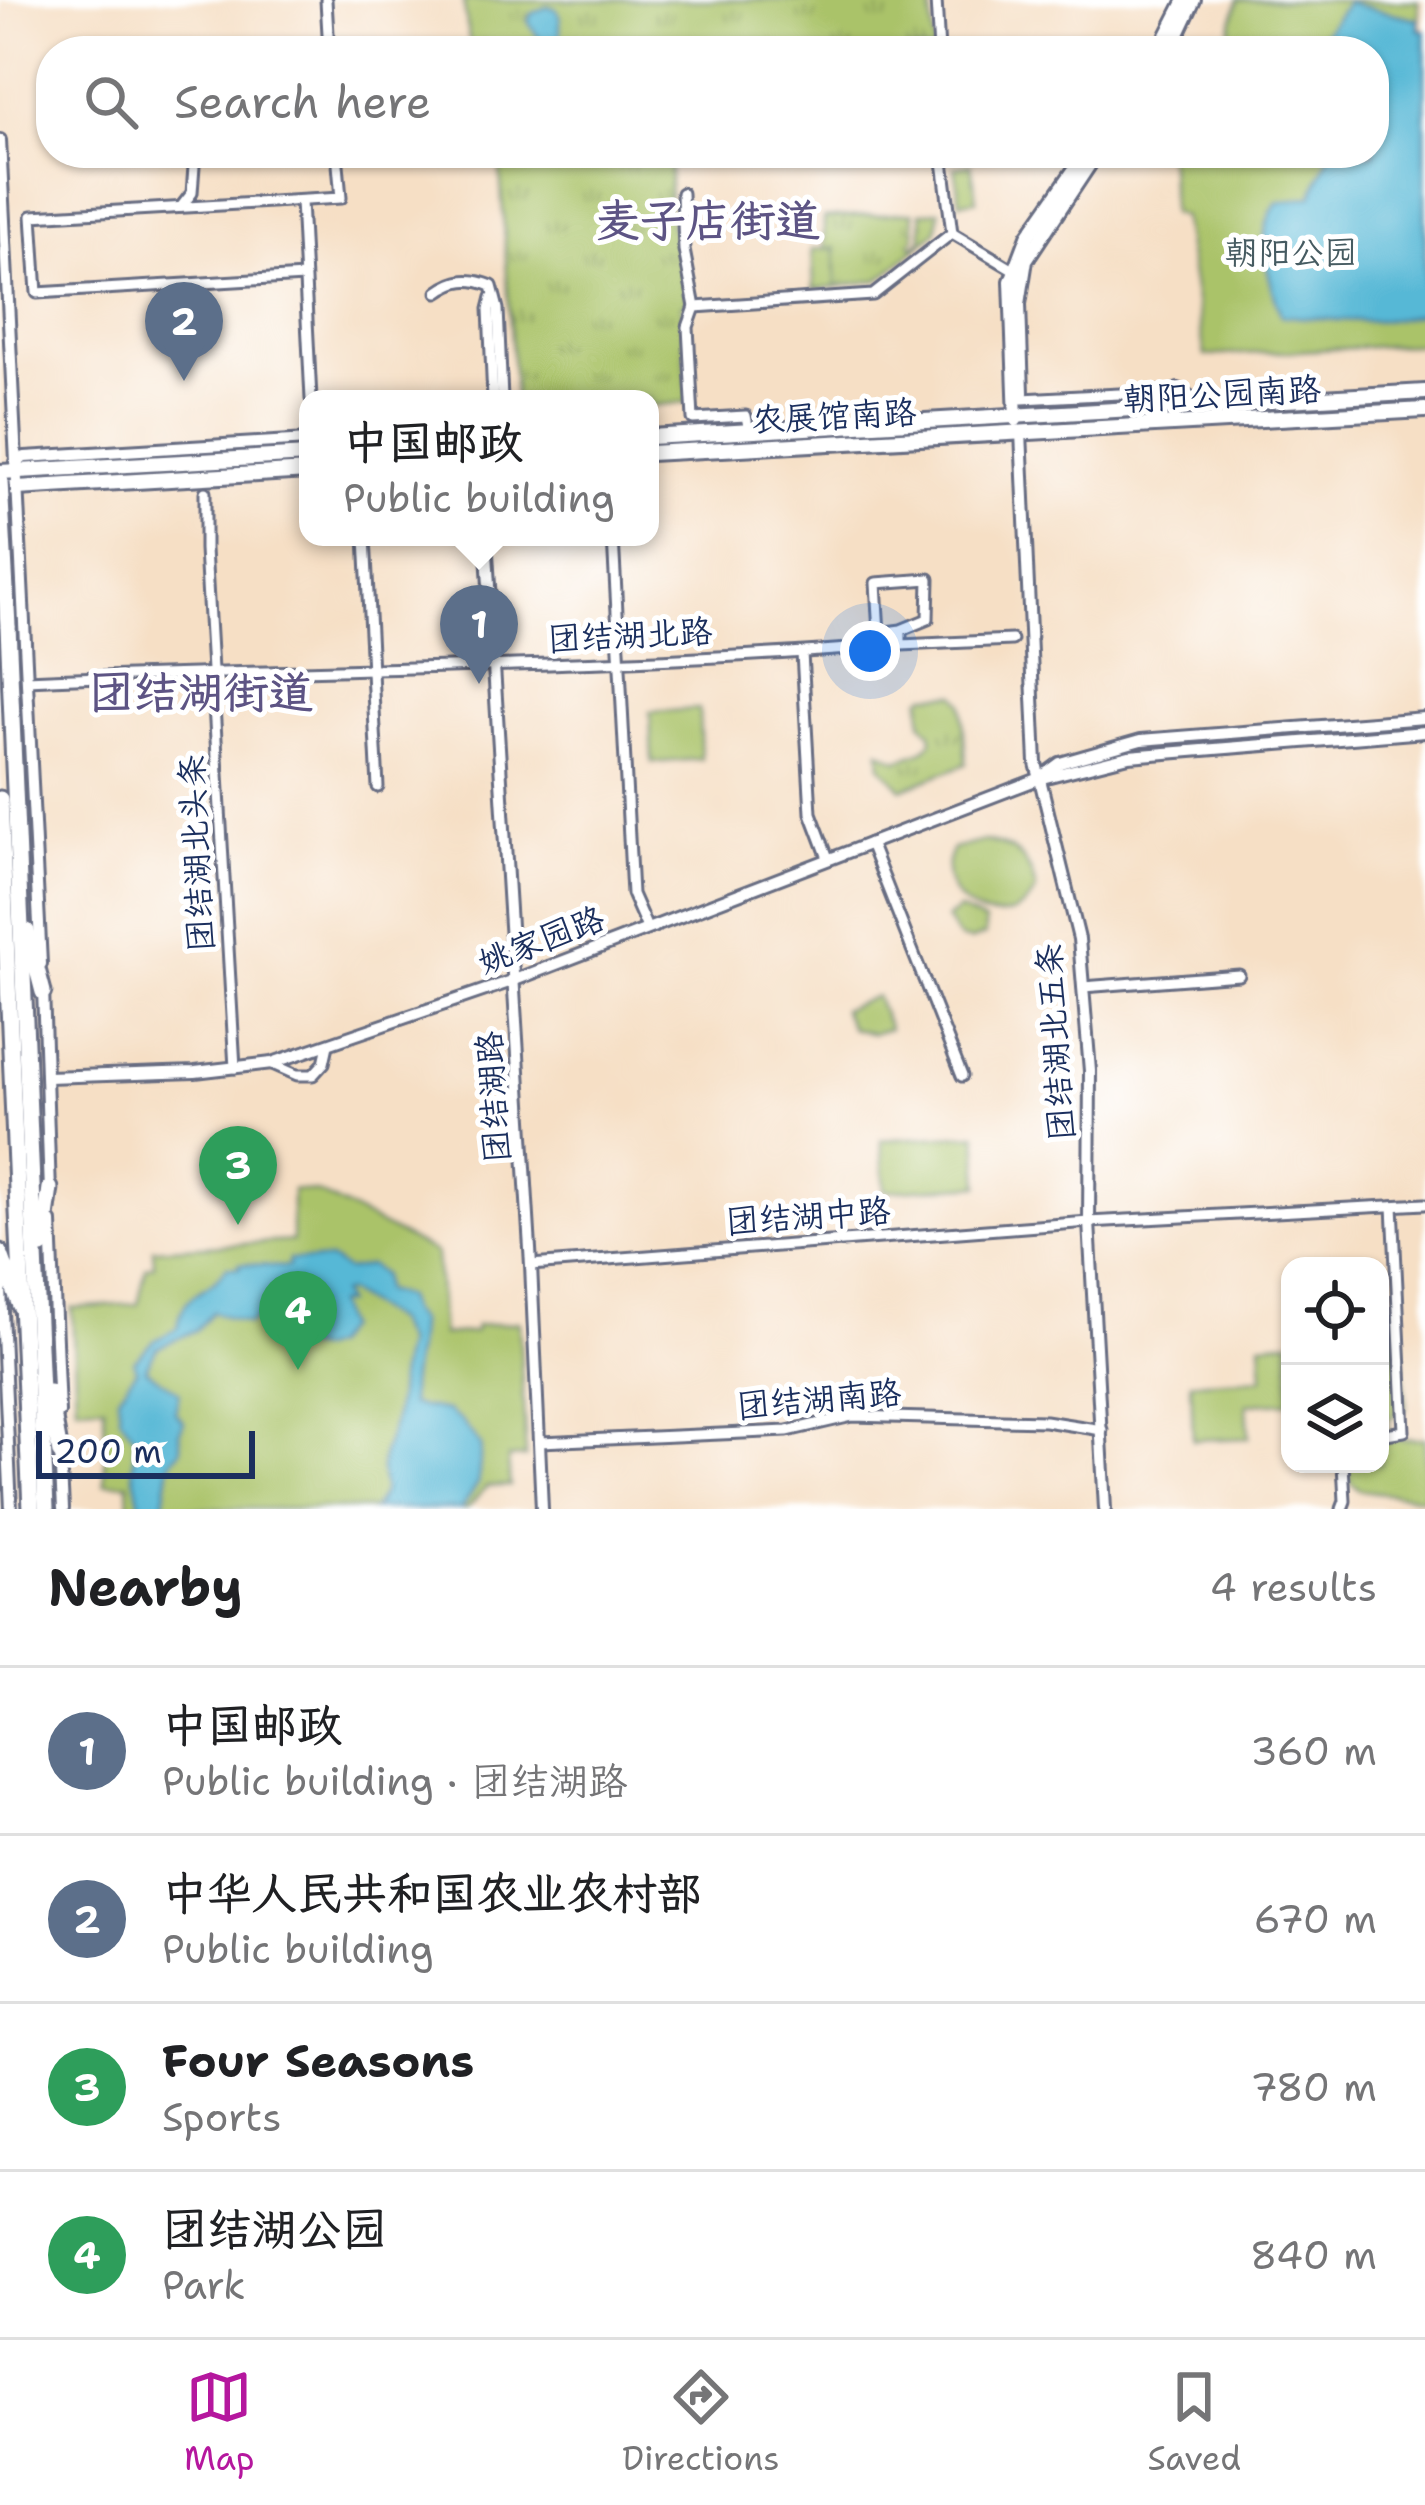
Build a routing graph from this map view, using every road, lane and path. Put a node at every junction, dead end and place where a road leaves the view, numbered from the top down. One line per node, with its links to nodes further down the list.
1 (326, 0): 4 (street)
2 (936, 0): 5 (street)
3 (1189, 0): 6 (main road); 7 (main road)
4 (328, 36)
5 (938, 36)
6 (1168, 36)
7 (1176, 36)
8 (0, 140): 18 (street)
9 (194, 168): 16 (street)
10 (338, 168): 15 (street)
11 (944, 168): 19 (street)
12 (1076, 168): 20 (main road)
13 (1087, 168): 29 (main road)
14 (682, 193): 23 (street)
15 (301, 201): 16 (street); 21 (street)
16 (181, 207): 17 (street)
17 (32, 216): 18 (street); 21 (street)
18 (4, 217): 28 (street)
19 (952, 233): 20 (street); 23 (street)
20 (1014, 269): 32 (main road)
21 (304, 278): 24 (street)
22 (438, 292): 25 (street)
23 (695, 308): 33 (street)
24 (310, 390)
25 (498, 390)
26 (1178, 391): 29 (street); 30 (main road)
27 (1425, 392): 30 (main road, 朝阳公园南路)
28 (6, 397): 38 (street)
29 (1022, 399): 32 (main road)
30 (1200, 406): 32 (main road, 朝阳公园南路)
31 (1425, 410): 32 (main road, 朝阳公园南路)
32 (1020, 421): 33 (main road, 农展馆南路); 36 (main road, 农展馆南路); 58 (street, 团结湖北五条)
33 (749, 431): 34 (main road, 农展馆南路)
34 (659, 436)
35 (299, 441): 38 (street)
36 (659, 452)
37 (299, 455): 38 (main road)
38 (10, 468): 40 (street)
39 (299, 471): 40 (main road)
40 (6, 487): 45 (street); 65 (highway, bridge)
41 (206, 492): 54 (street, 团结湖北头条)
42 (366, 546): 53 (street)
43 (487, 546): 52 (street, 团结湖路)
44 (614, 546): 51 (street)
45 (22, 576): 46 (street); 55 (street)
46 (0, 577)
47 (901, 630): 47 (street); 49 (street)
48 (1012, 640): 49 (street, 团结湖北路)
49 (902, 645): 50 (street, 团结湖北路)
50 (802, 653): 51 (street, 团结湖北路); 62 (street)
51 (621, 662): 52 (street, 团结湖北路); 66 (street)
52 (494, 668): 53 (street, 团结湖北路); 68 (street, 团结湖路)
53 (373, 670): 54 (street, 团结湖北路); 59 (street)
54 (213, 672): 55 (street, 团结湖北路); 73 (street, 团结湖北头条)
55 (28, 680): 70 (street)
56 (1425, 718): 58 (street, 姚家园路)
57 (1425, 732): 58 (street, 姚家园路)
58 (1038, 779): 61 (street, 姚家园路); 69 (street, 团结湖北五条)
59 (378, 788)
60 (0, 799): 63 (highway)
61 (870, 842): 62 (street, 姚家园路); 74 (street)
62 (828, 858): 66 (street, 姚家园路)
63 (3, 872): 64 (highway); 85 (highway)
64 (0, 898)
65 (19, 900): 70 (highway); 83 (highway)
66 (646, 928): 68 (street, 姚家园路)
67 (1239, 975): 69 (street)
68 (512, 981): 71 (street, 姚家园路); 81 (street, 团结湖路)
69 (1083, 987): 79 (street, 团结湖北五条)
70 (43, 992): 75 (street)
71 (328, 1045): 72 (street, 姚家园路); 72 (street)
72 (270, 1063): 73 (street, 姚家园路)
73 (235, 1068): 75 (street, 姚家园路)
74 (962, 1076)
75 (47, 1077): 76 (street)
76 (50, 1188): 83 (highway); 90 (street)
77 (1425, 1204): 78 (street, 团结湖中路)
78 (1393, 1206): 79 (street, 团结湖中路); 88 (street)
79 (1089, 1222): 81 (street, 团结湖中路); 87 (street, 团结湖北五条)
80 (0, 1252): 85 (highway)
81 (531, 1265): 89 (street, 团结湖路)
82 (0, 1267): 84 (street)
83 (37, 1285): 86 (highway)
84 (2, 1319): 92 (street)
85 (25, 1319): 93 (highway)
86 (39, 1342): 90 (highway); 94 (highway)
87 (1102, 1430): 89 (street, 团结湖南路); 97 (street, 团结湖北五条)
88 (1389, 1434)
89 (539, 1442): 96 (street, 团结湖路)
90 (61, 1453): 95 (street)
91 (1343, 1473): 98 (street)
92 (11, 1509)
93 (32, 1509)
94 (46, 1509)
95 (63, 1509)
96 (542, 1509)
97 (1105, 1509)
98 (1342, 1509)

